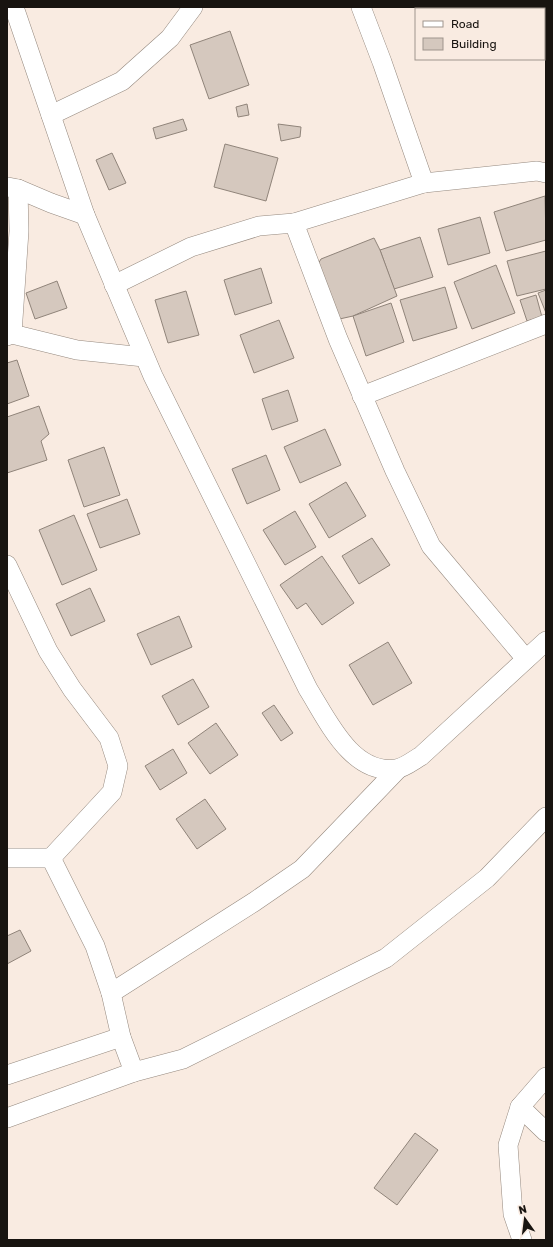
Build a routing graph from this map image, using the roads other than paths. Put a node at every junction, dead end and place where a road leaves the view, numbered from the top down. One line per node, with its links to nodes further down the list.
1 (13, 7): 4 (street)
2 (193, 7): 4 (street)
3 (360, 7): 6 (street)
4 (51, 114): 8 (street)
5 (546, 173): 6 (street)
6 (424, 183): 9 (street)
7 (12, 188): 8 (street); 12 (street)
8 (85, 215): 10 (street)
9 (294, 223): 10 (street); 14 (street)
10 (114, 285): 13 (street)
11 (546, 324): 14 (street)
12 (10, 335): 13 (street)
13 (144, 357): 18 (street)
14 (362, 396): 17 (street)
15 (7, 565): 21 (street)
16 (546, 641): 17 (street)
17 (526, 659): 18 (street)
18 (398, 769): 22 (street)
19 (546, 817): 24 (street)
20 (7, 858): 21 (street)
21 (51, 858): 22 (street)
22 (111, 993): 23 (street)
23 (121, 1037): 24 (street); 25 (street)
24 (134, 1072): 28 (street)
25 (7, 1075)
26 (546, 1077): 27 (street)
27 (520, 1107): 29 (street); 30 (street)
28 (7, 1118)
29 (546, 1132)
30 (522, 1240)

